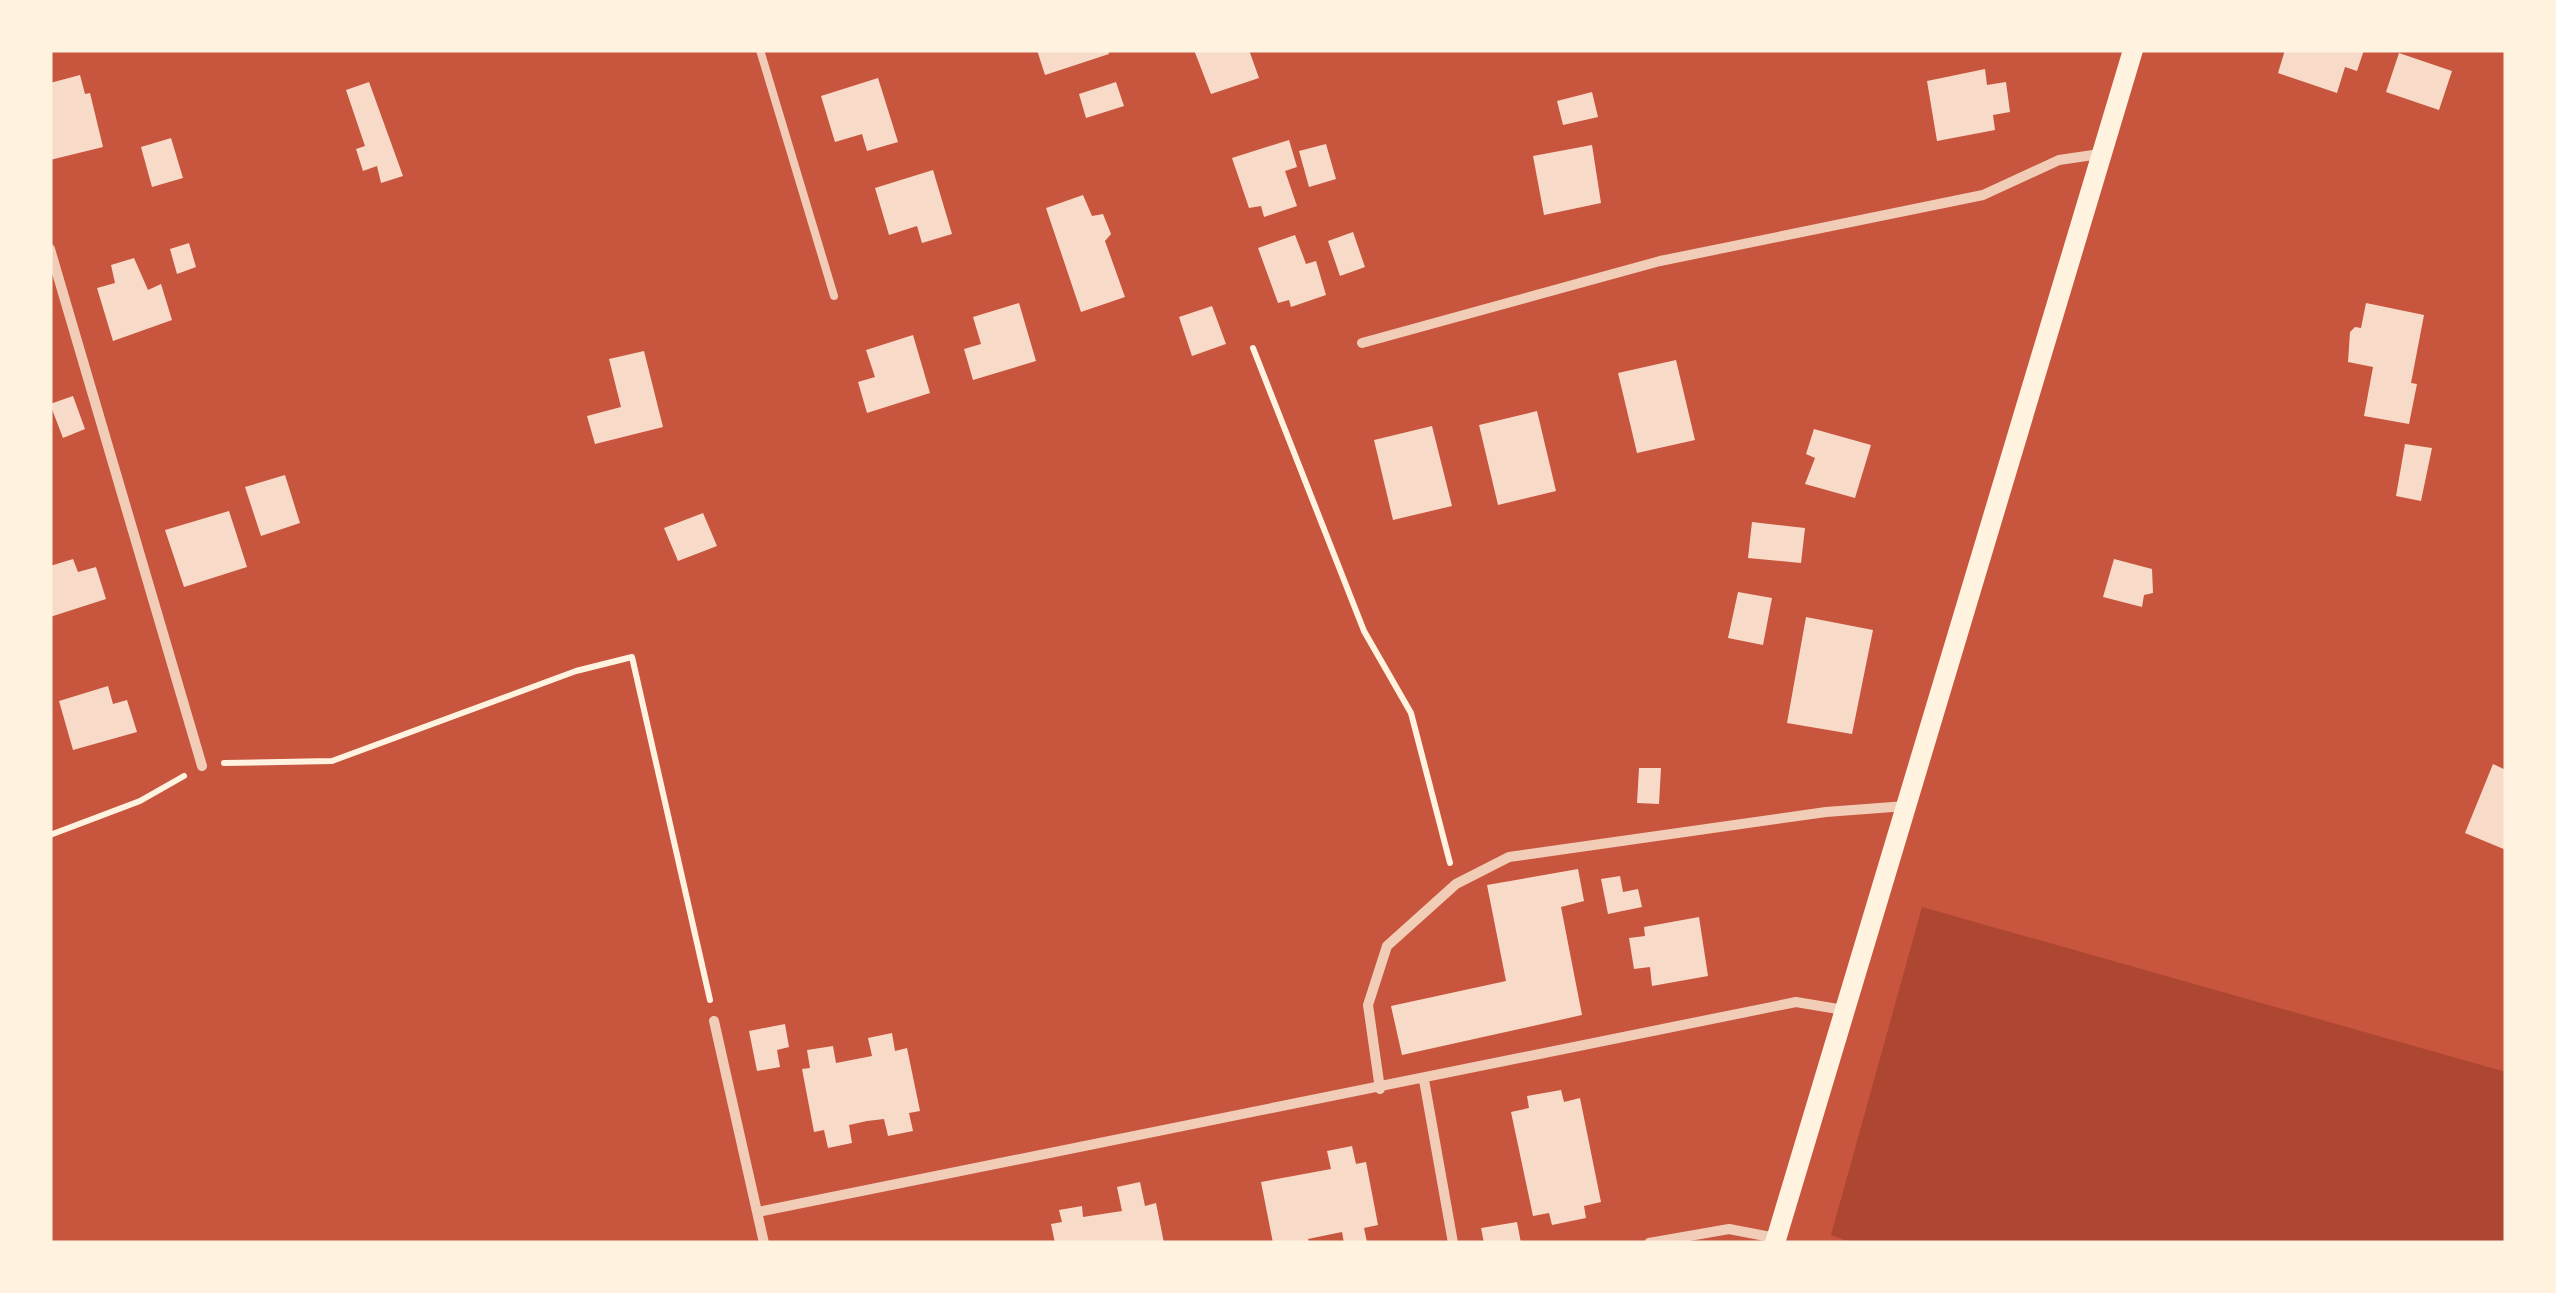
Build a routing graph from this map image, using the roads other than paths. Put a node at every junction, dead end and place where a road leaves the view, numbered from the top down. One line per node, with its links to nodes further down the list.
1 (760, 50): 5 (lane)
2 (2133, 50): 3 (main road)
3 (2101, 154): 6 (street); 8 (main road)
4 (50, 249): 7 (street)
5 (834, 296)
6 (1362, 343)
7 (202, 766)
8 (1907, 806): 9 (main road); 12 (street)
9 (1844, 1010): 11 (street); 14 (main road)
10 (714, 1021): 13 (street)
11 (1424, 1080): 12 (street); 16 (street)
12 (1380, 1089): 13 (street)
13 (758, 1212): 15 (street)
14 (1776, 1240): 17 (street)
15 (764, 1243)
16 (1453, 1243)
17 (1649, 1243)

